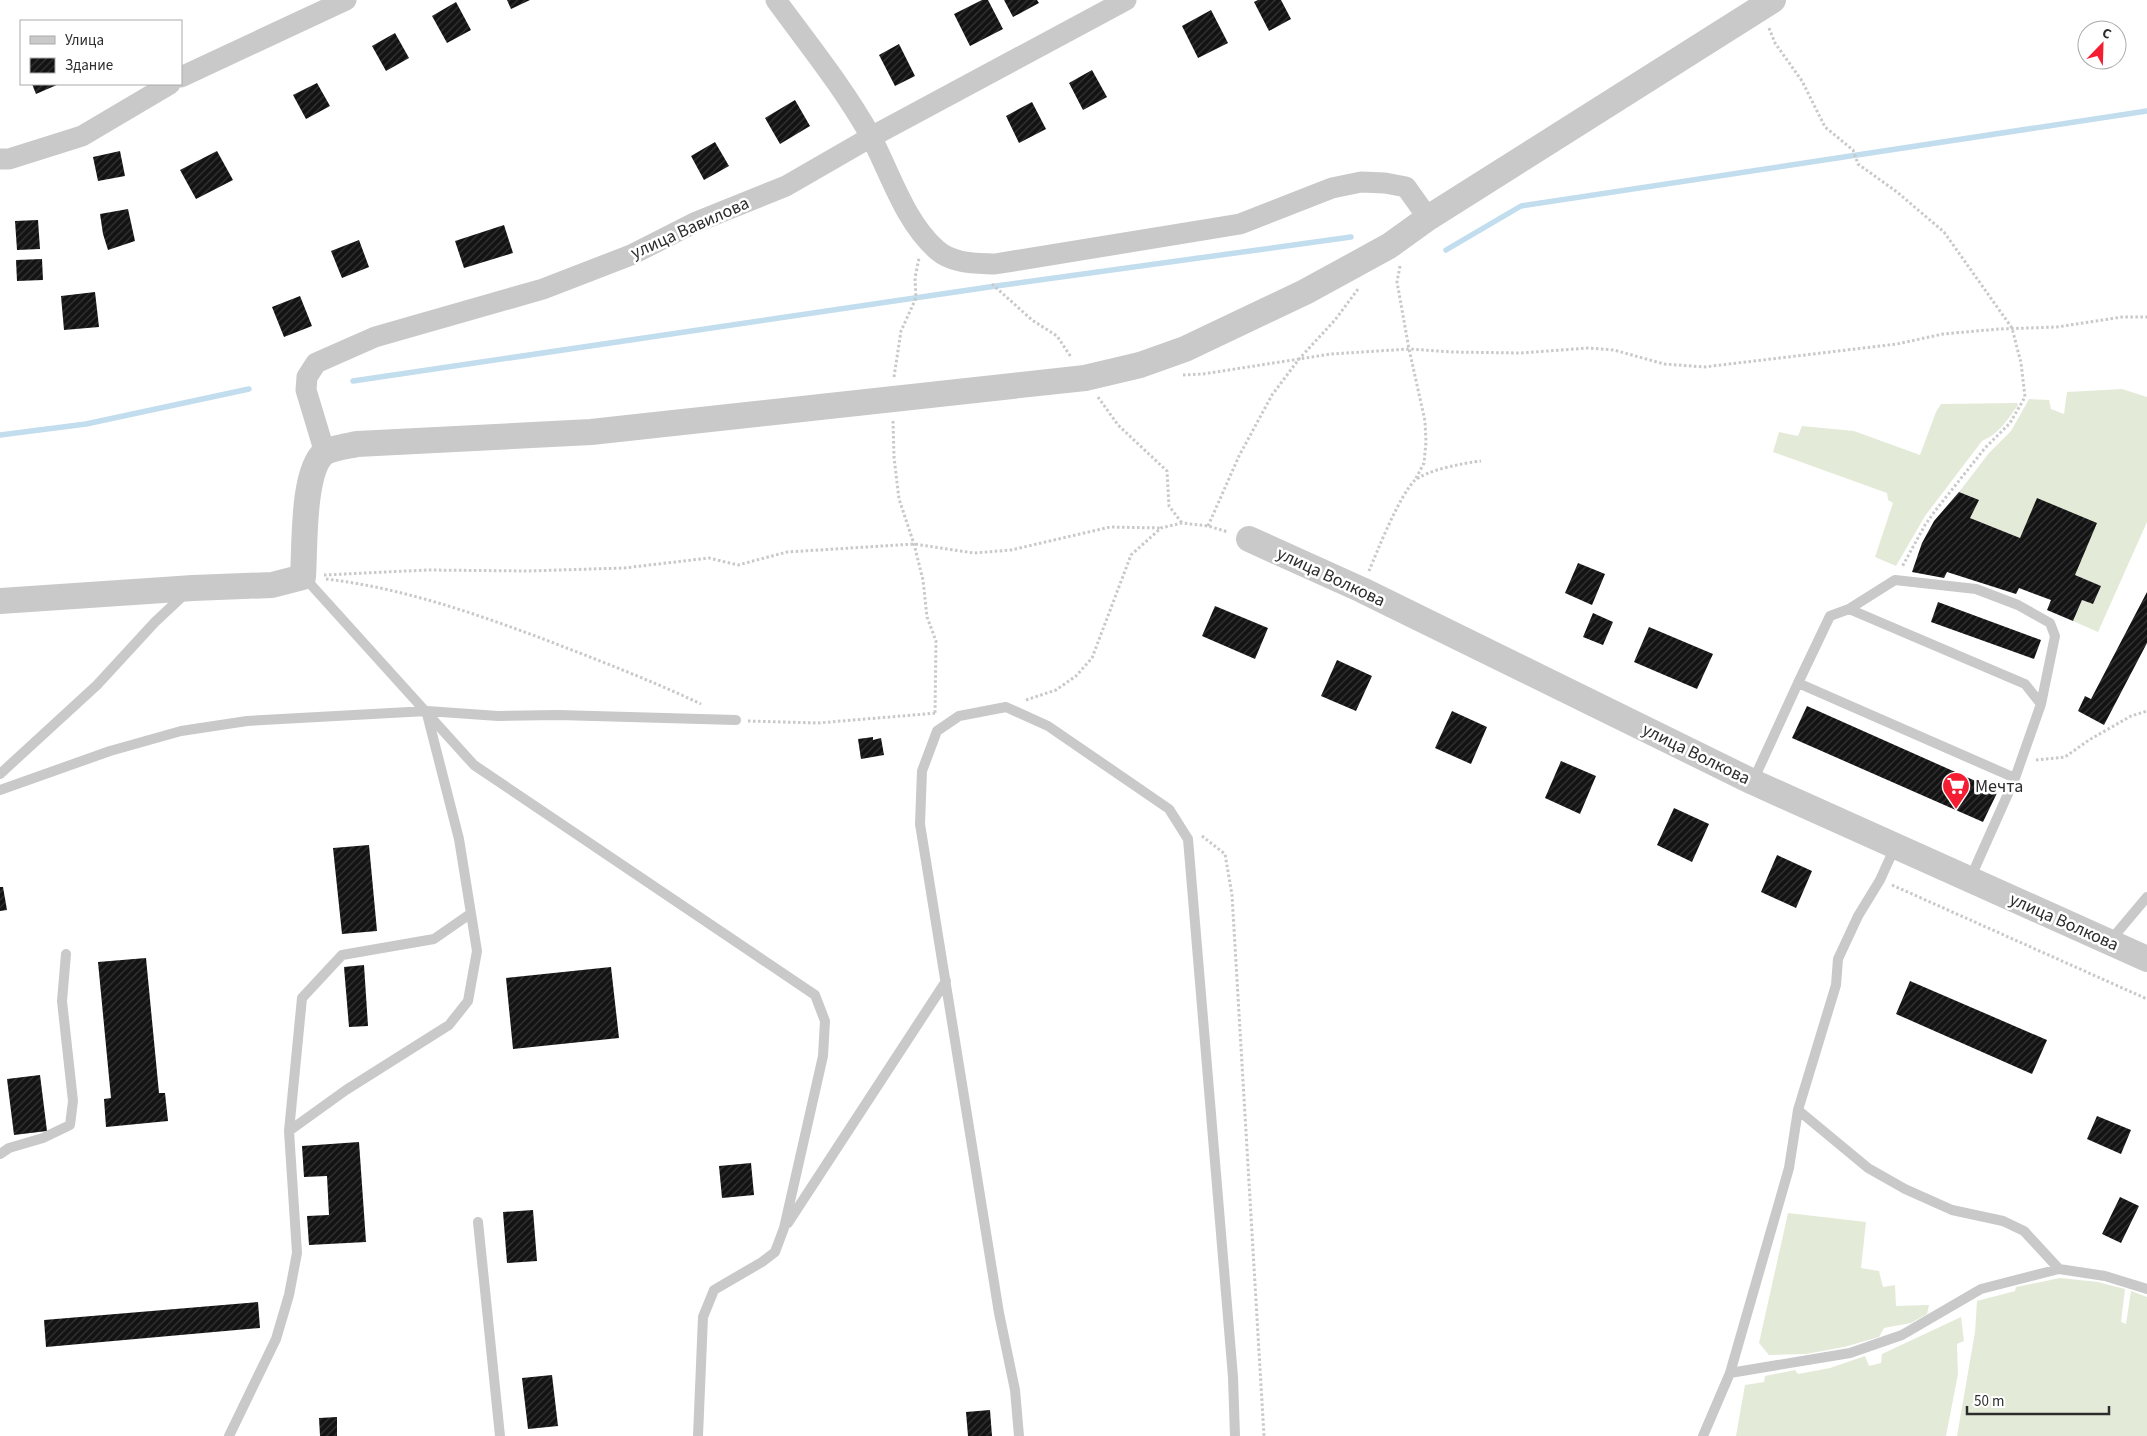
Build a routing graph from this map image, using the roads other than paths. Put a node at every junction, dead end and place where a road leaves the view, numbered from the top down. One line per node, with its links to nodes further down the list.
1 (346, 0): 5 (street)
2 (776, 0): 7 (street)
3 (1126, 0): 7 (street, улица Вавилова)
4 (1765, 2): 9 (street)
5 (182, 77)
6 (168, 85): 8 (street)
7 (871, 137): 9 (street); 10 (street, улица Вавилова)
8 (0, 160)
9 (1419, 225): 10 (street)
10 (325, 452): 12 (street)
11 (1249, 539): 22 (street, улица Волкова)
12 (303, 576): 13 (street); 18 (lane)
13 (193, 588): 14 (street); 20 (lane)
14 (0, 600)
15 (1849, 609): 16 (lane); 17 (lane); 17 (lane)
16 (1798, 683): 21 (lane); 22 (lane)
17 (2041, 704): 21 (lane)
18 (427, 711): 19 (lane); 23 (lane); 27 (lane); 36 (lane)
19 (736, 720)
20 (0, 774)
21 (2015, 778): 25 (lane)
22 (1753, 782): 24 (street, улица Волкова)
23 (0, 790)
24 (1896, 846): 25 (street, улица Волкова); 32 (lane)
25 (1970, 880): 28 (street, улица Волкова)
26 (2147, 897): 28 (lane)
27 (470, 914): 33 (lane); 33 (lane)
28 (2109, 942): 30 (street, улица Волкова)
29 (66, 954): 34 (lane)
30 (2147, 959)
31 (946, 981): 36 (lane); 43 (lane); 44 (lane)
32 (1798, 1110): 37 (lane); 39 (lane)
33 (289, 1131): 40 (lane)
34 (0, 1154)
35 (478, 1222): 41 (lane)
36 (784, 1228): 42 (lane)
37 (2059, 1270): 38 (lane); 39 (lane)
38 (2147, 1289)
39 (1730, 1373): 45 (lane)
40 (229, 1436)
41 (500, 1436)
42 (698, 1436)
43 (1019, 1436)
44 (1235, 1436)
45 (1703, 1436)

